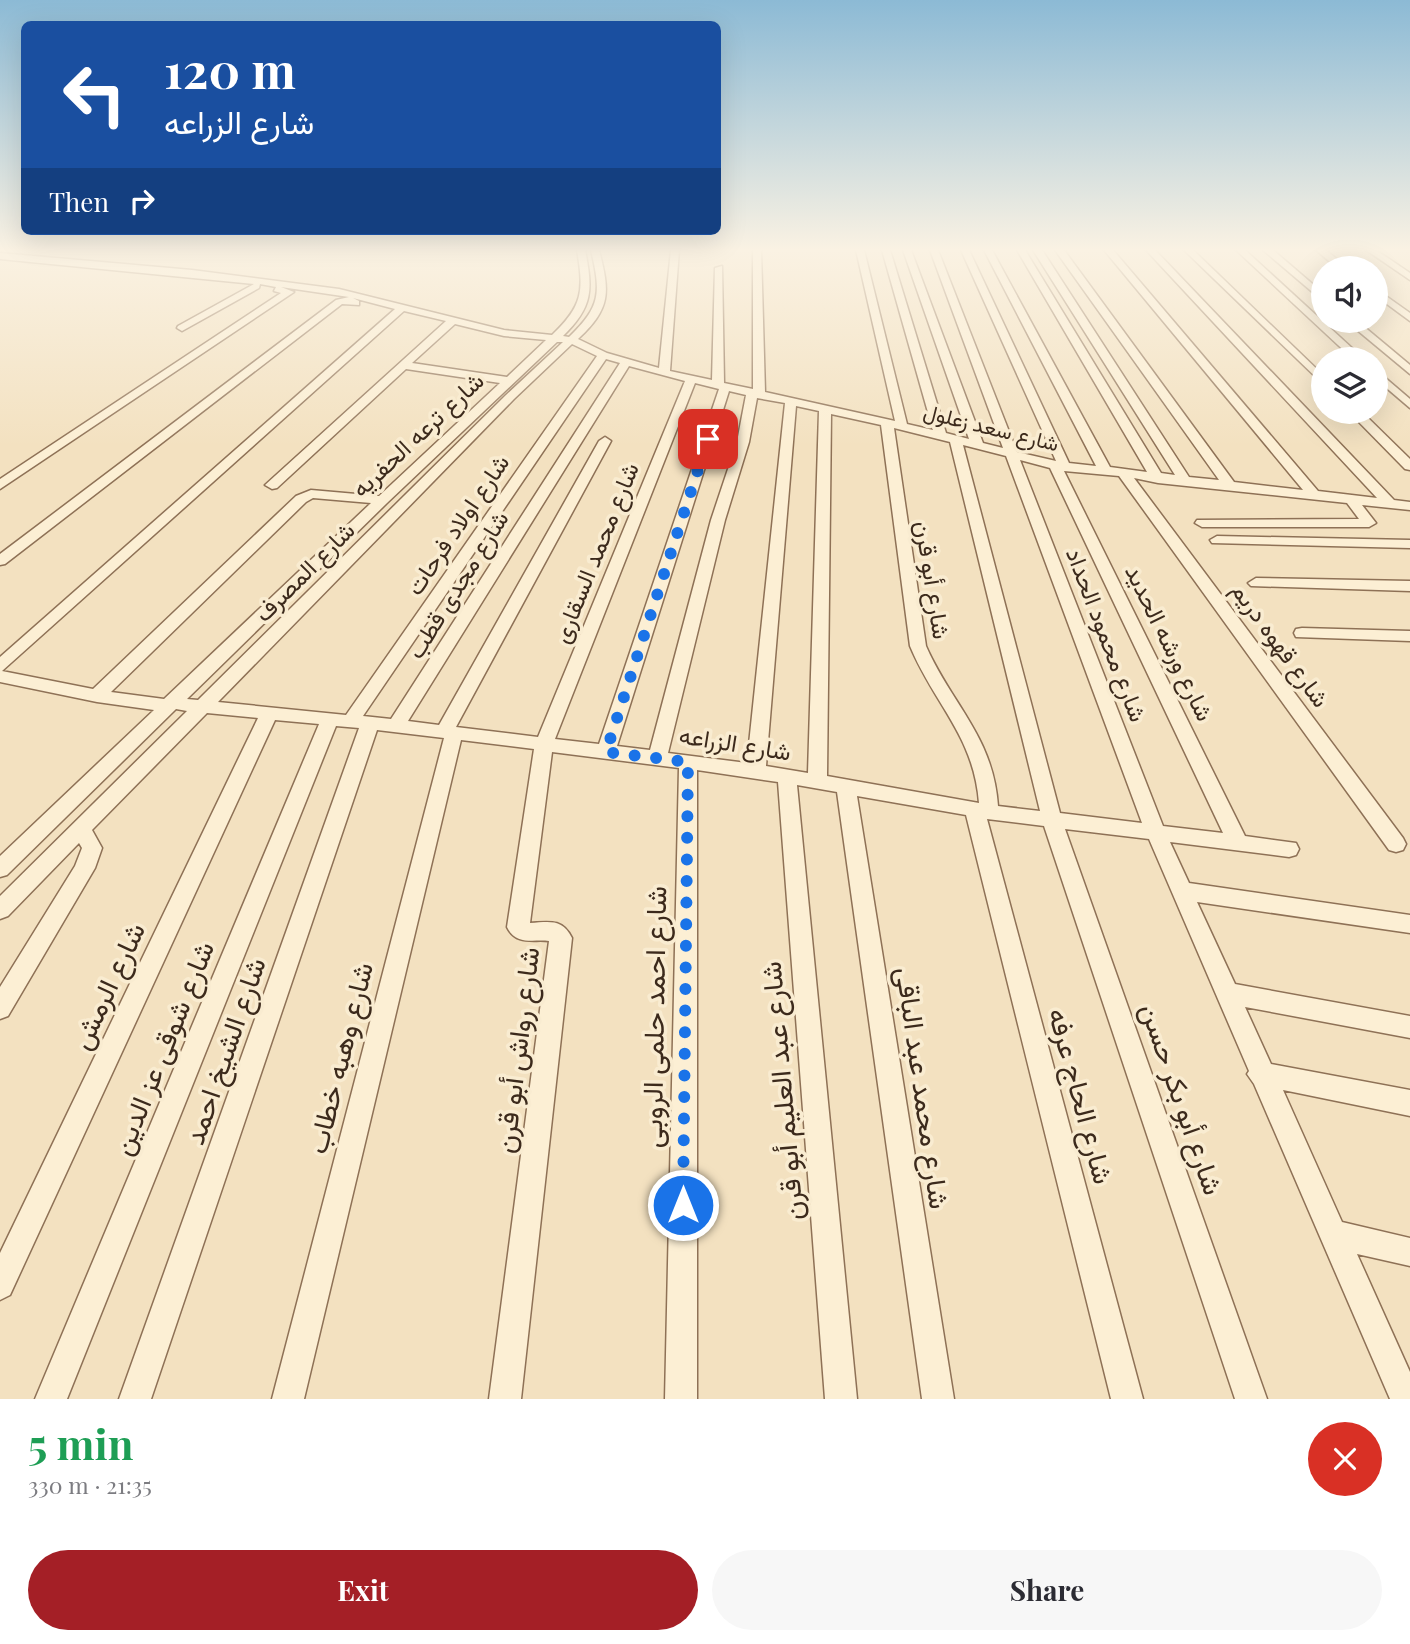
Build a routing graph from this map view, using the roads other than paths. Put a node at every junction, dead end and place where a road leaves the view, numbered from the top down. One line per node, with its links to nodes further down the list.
1 (204, 315): 25 (street)
2 (254, 315): 56 (street)
3 (322, 315): 67 (street)
4 (394, 315): 72 (street)
5 (428, 315): 24 (street, شارع سعد زعلول)
6 (578, 315): 27 (street, شارع ترعه الحفريه)
7 (594, 315): 28 (street, شارع المصرف)
8 (669, 315): 35 (street)
9 (720, 315): 39 (street)
10 (756, 315): 40 (street)
11 (873, 315): 44 (street, شارع أبو قرن)
12 (908, 315): 46 (street, شارع أبو بكر حسن)
13 (931, 315): 48 (street)
14 (959, 315): 49 (street, شارع محمود الحداد)
15 (994, 315): 50 (street, شارع ورشه الحديد)
16 (1023, 315): 52 (street)
17 (1060, 315): 54 (street)
18 (1079, 315): 55 (street)
19 (1106, 315): 58 (street)
20 (1163, 315): 59 (street)
21 (1212, 315): 62 (street)
22 (1255, 315): 33 (street)
23 (1311, 315): 29 (street)
24 (452, 321): 27 (street, شارع سعد زعلول); 32 (street)
25 (182, 328)
26 (1365, 333): 34 (street)
27 (554, 337): 28 (street, شارع سعد زعلول); 37 (street, شارع ترعه الحفريه)
28 (572, 341): 30 (street, شارع سعد زعلول); 76 (street, شارع المصرف)
29 (1346, 347)
30 (603, 355): 31 (street, شارع سعد زعلول); 78 (street, شارع اولاد فرحات)
31 (626, 362): 35 (street, شارع سعد زعلول); 79 (street, شارع مجدى قطب)
32 (403, 365): 37 (street); 57 (street)
33 (1311, 370)
34 (1410, 371)
35 (664, 373): 36 (street, شارع سعد زعلول)
36 (691, 379): 39 (street, شارع سعد زعلول); 81 (street, شارع محمد السقارى)
37 (509, 381): 60 (street, شارع ترعه الحفريه)
38 (1388, 384): 42 (street)
39 (721, 386): 40 (street, شارع سعد زعلول); 82 (street)
40 (755, 394): 41 (street, شارع سعد زعلول); 83 (street)
41 (791, 402): 43 (street, شارع سعد زعلول); 85 (street)
42 (1410, 405)
43 (825, 409): 44 (street, شارع سعد زعلول); 87 (street)
44 (894, 424): 46 (street, شارع سعد زعلول); 89 (street, شارع أبو قرن)
45 (1367, 424): 51 (street)
46 (948, 437): 48 (street, شارع سعد زعلول); 90 (street, شارع أبو بكر حسن)
47 (605, 441): 80 (street, شارع وهبه خطاب)
48 (978, 447): 49 (street, شارع سعد زعلول)
49 (1011, 455): 50 (street, شارع سعد زعلول); 92 (street, شارع محمود الحداد)
50 (1060, 466): 52 (street, شارع سعد زعلول); 93 (street, شارع ورشه الحديد)
51 (1410, 466)
52 (1106, 472): 53 (street, شارع سعد زعلول)
53 (1125, 475): 54 (street, شارع سعد زعلول); 94 (street, شارع قهوه دريم)
54 (1158, 479): 55 (street, شارع سعد زعلول)
55 (1186, 482): 58 (street, شارع سعد زعلول)
56 (0, 485)
57 (272, 485)
58 (1231, 487): 59 (street, شارع سعد زعلول)
59 (1316, 497): 61 (street, شارع سعد زعلول)
60 (382, 500): 74 (street); 75 (street, شارع ترعه الحفريه)
61 (1352, 500): 62 (street, شارع سعد زعلول); 64 (street)
62 (1390, 504): 63 (street, شارع سعد زعلول)
63 (1410, 506)
64 (1202, 523)
65 (1217, 540): 66 (street)
66 (1410, 544)
67 (0, 561)
68 (1256, 583): 69 (street)
69 (1410, 586)
70 (1302, 634): 71 (street)
71 (1410, 636)
72 (0, 666)
73 (0, 676): 74 (street, شارع الزراعه)
74 (97, 696): 75 (street, شارع الزراعه)
75 (170, 704): 76 (street, شارع الزراعه); 96 (street, شارع ترعه الحفريه)
76 (204, 706): 77 (street, شارع الزراعه); 91 (street, شارع المصرف)
77 (270, 712): 78 (street, شارع الزراعه); 107 (street, شارع الرمش)
78 (351, 721): 79 (street, شارع الزراعه); 108 (street, شارع شوقى عز الدين); 109 (street, شارع الشيخ احمد)
79 (396, 726): 80 (street, شارع الزراعه)
80 (449, 732): 81 (street, شارع الزراعه); 110 (street, شارع وهبه خطاب)
81 (544, 744): 82 (street, شارع الزراعه); 111 (street, شارع رواش أبو قرن)
82 (606, 752): 83 (street, شارع الزراعه)
83 (657, 758): 84 (street, شارع الزراعه)
84 (688, 762): 85 (street, شارع الزراعه); 112 (street, شارع احمد حلمى الروبى)
85 (756, 771): 86 (street, شارع الزراعه)
86 (787, 777): 87 (street, شارع الزراعه); 113 (street, شارع عبد العليم أبو قرن)
87 (817, 782): 88 (street, شارع الزراعه)
88 (846, 787): 89 (street, شارع الزراعه); 114 (street, شارع محمد عبد الباقى)
89 (982, 811): 90 (street, شارع الزراعه); 115 (street, شارع الحاج عرفه)
90 (1052, 820): 92 (street, شارع الزراعه); 116 (street, شارع أبو بكر حسن)
91 (82, 829): 98 (street, شارع المصرف); 101 (street)
92 (1156, 833): 93 (street, شارع الزراعه); 97 (street, شارع محمود الحداد)
93 (1238, 843): 95 (street, شارع الزراعه)
94 (1396, 844)
95 (1289, 849)
96 (0, 869)
97 (1181, 891): 99 (street); 100 (street, شارع محمود الحداد)
98 (0, 910)
99 (1410, 924)
100 (1226, 993): 102 (street); 103 (street, شارع محمود الحداد)
101 (0, 1008)
102 (1410, 1027)
103 (1260, 1074): 104 (street); 105 (street, شارع محمود الحداد)
104 (1410, 1103)
105 (1331, 1234): 106 (street); 117 (street, شارع محمود الحداد)
106 (1410, 1252)
107 (0, 1285)
108 (51, 1399)
109 (135, 1399)
110 (288, 1399)
111 (505, 1399)
112 (681, 1399)
113 (841, 1399)
114 (938, 1399)
115 (1127, 1399)
116 (1251, 1399)
117 (1406, 1399)

